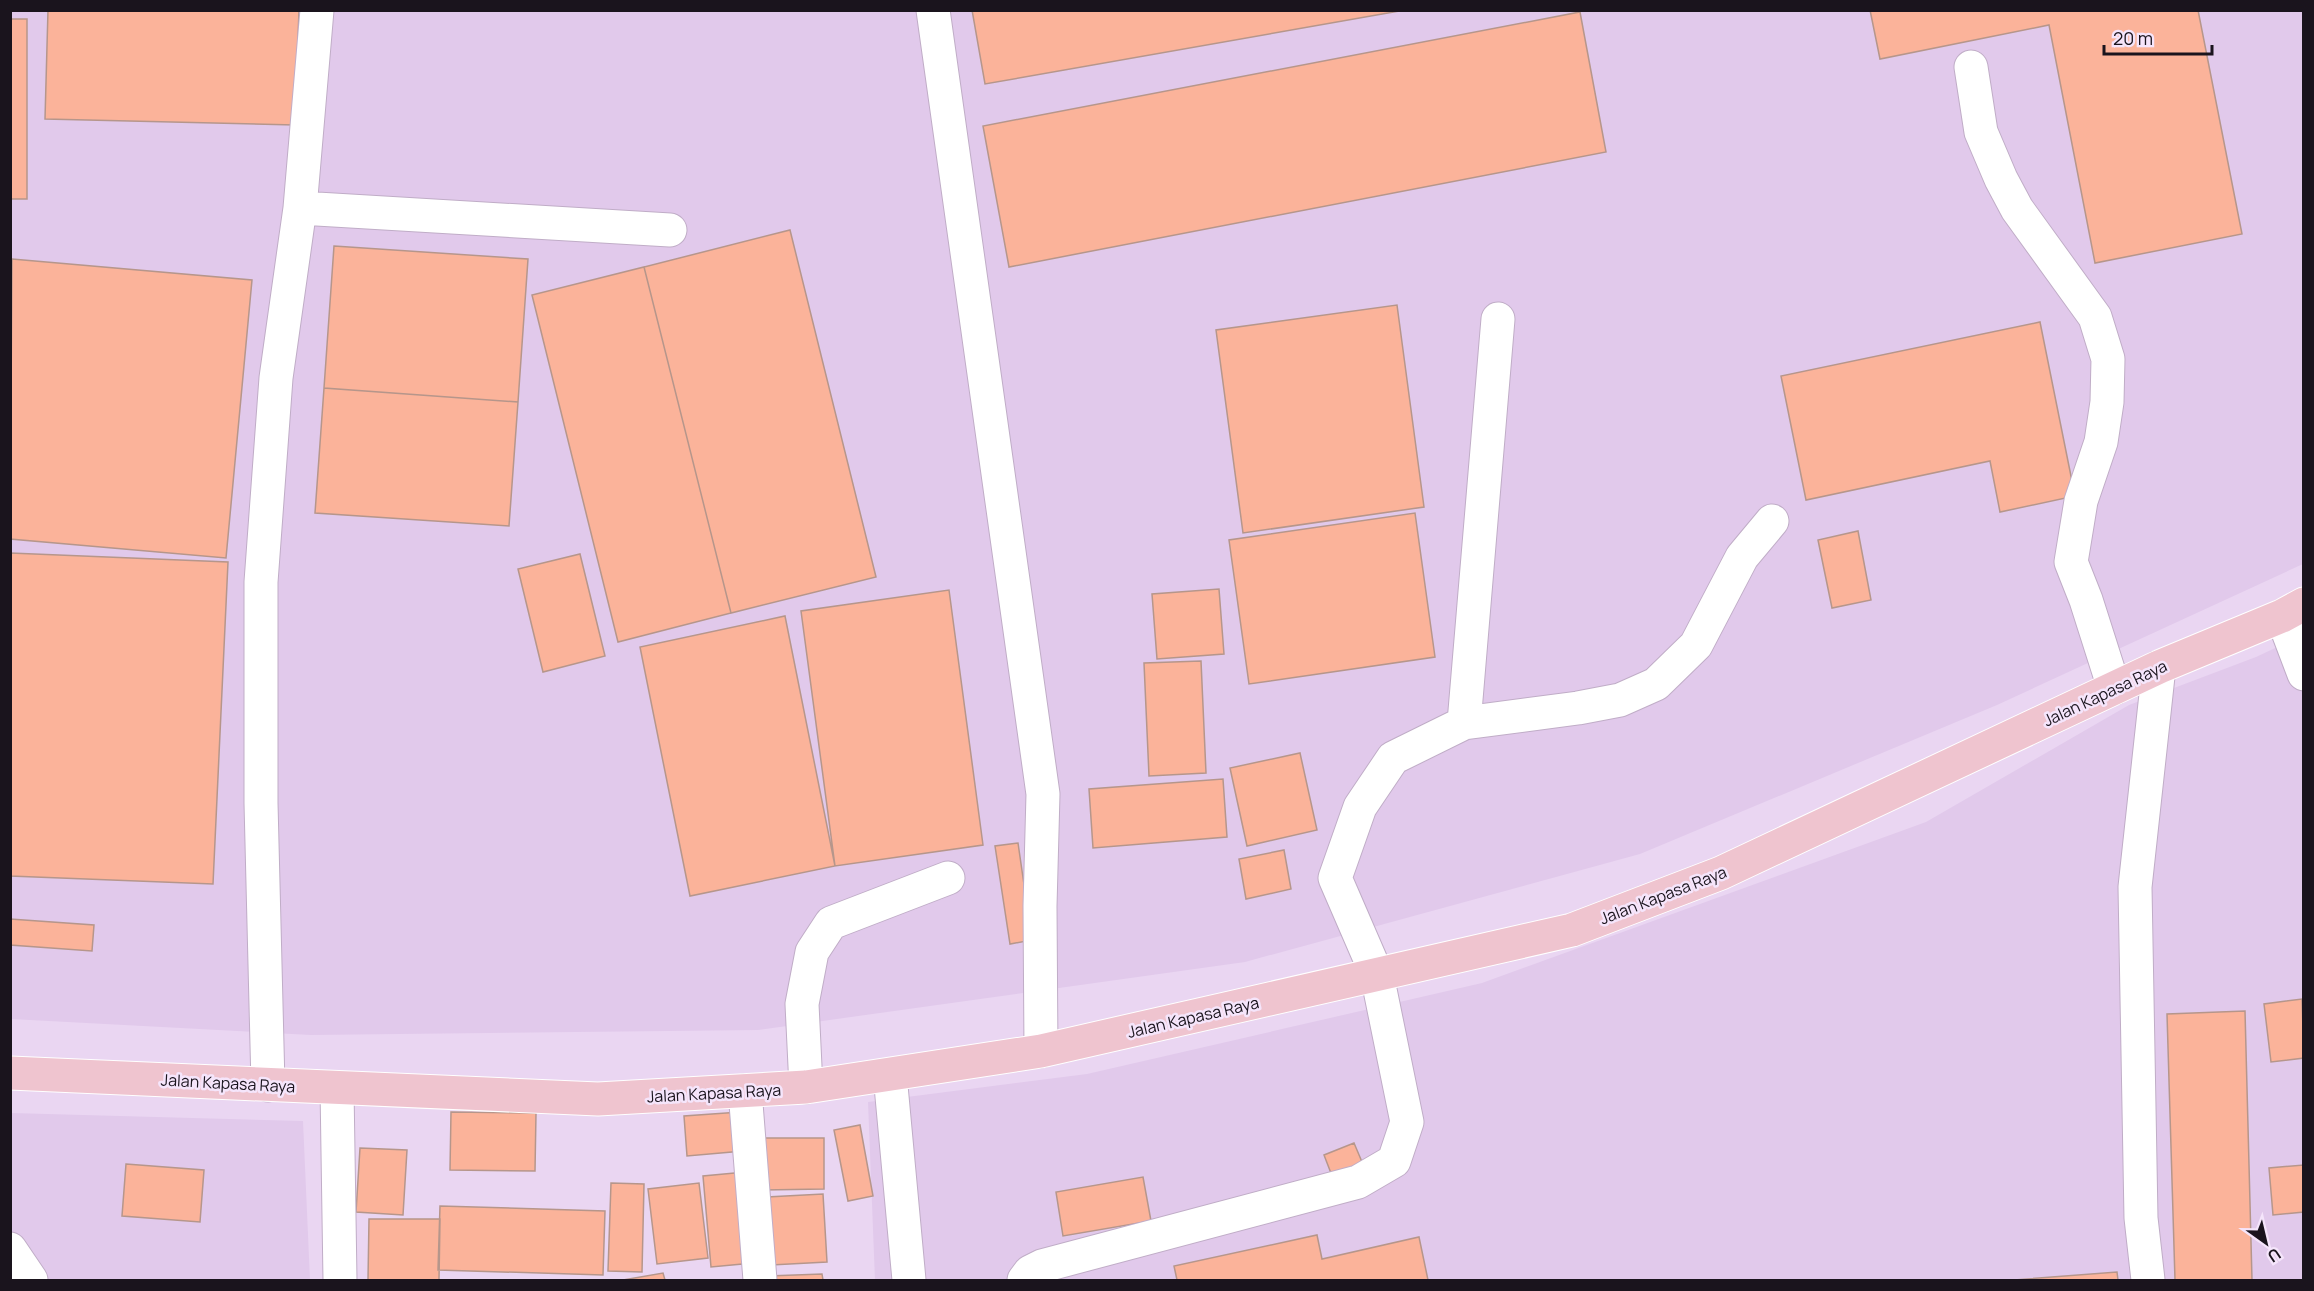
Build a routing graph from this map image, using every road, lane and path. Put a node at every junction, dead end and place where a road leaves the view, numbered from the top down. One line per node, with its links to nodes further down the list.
1 (317, 10): 4 (street)
2 (933, 10): 15 (street)
3 (1971, 67): 11 (street)
4 (300, 208): 5 (street); 18 (street)
5 (670, 230)
6 (1498, 319): 12 (street)
7 (1772, 520): 12 (street)
8 (2293, 610): 9 (main road, Jalan Kapasa Raya); 10 (street)
9 (2159, 667): 11 (main road, Jalan Kapasa Raya); 28 (street)
10 (2304, 674)
11 (2114, 688): 14 (main road, Jalan Kapasa Raya)
12 (1464, 723): 14 (street)
13 (948, 878): 19 (street)
14 (1377, 975): 15 (main road, Jalan Kapasa Raya); 27 (street)
15 (1041, 1052): 17 (main road, Jalan Kapasa Raya)
16 (10, 1073): 18 (main road, Jalan Kapasa Raya)
17 (890, 1075): 19 (main road, Jalan Kapasa Raya); 26 (street)
18 (268, 1085): 20 (main road, Jalan Kapasa Raya)
19 (806, 1087): 21 (main road, Jalan Kapasa Raya)
20 (337, 1088): 21 (main road, Jalan Kapasa Raya); 24 (street)
21 (745, 1091): 25 (street)
22 (10, 1249): 23 (street)
23 (31, 1281)
24 (340, 1281)
25 (760, 1281)
26 (909, 1281)
27 (1024, 1281)
28 (2148, 1281)

